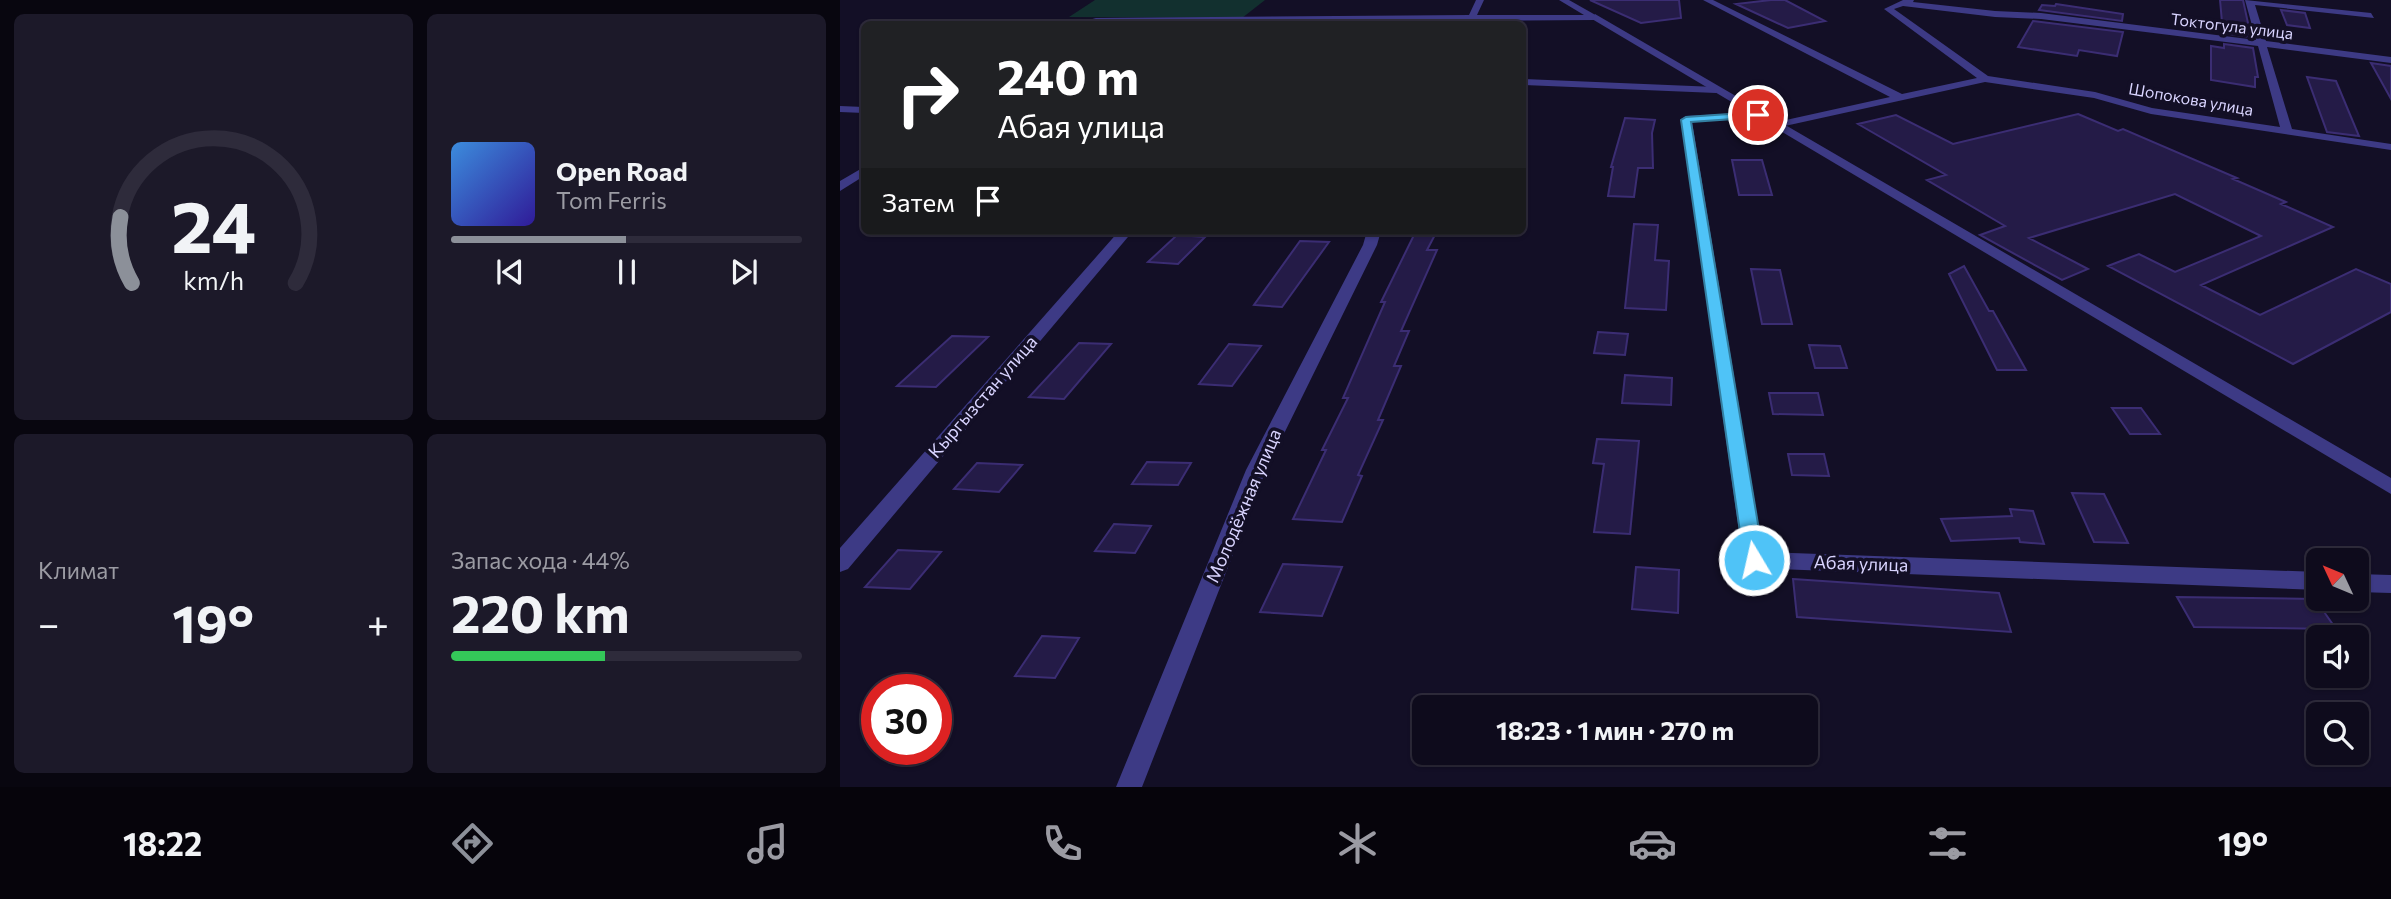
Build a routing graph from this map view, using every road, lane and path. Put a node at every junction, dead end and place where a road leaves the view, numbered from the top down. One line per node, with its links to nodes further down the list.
1 (1480, 0): 8 (street)
2 (1563, 0): 7 (street)
3 (1707, 0): 15 (street)
4 (2249, 1): 6 (street); 10 (street)
5 (1906, 2): 10 (street, Токтогула улица); 12 (street)
6 (2371, 16)
7 (1595, 17): 9 (street); 14 (street)
8 (1471, 21)
9 (1496, 21)
10 (2263, 44): 11 (street, Токтогула улица); 21 (street)
11 (2391, 60)
12 (1985, 79): 15 (street); 21 (street, Шопокова улица)
13 (1526, 83): 16 (street)
14 (1716, 90): 16 (street); 19 (street)
15 (1899, 97): 20 (street)
16 (1682, 104): 19 (street); 29 (street, Абая улица)
17 (840, 109): 18 (street)
18 (861, 110)
19 (1758, 115): 20 (street)
20 (1776, 125): 27 (street)
21 (2287, 131): 22 (street, Шопокова улица)
22 (2391, 147)
23 (861, 173): 24 (street)
24 (840, 187)
25 (1122, 235): 28 (street, Кыргызстан улица)
26 (1373, 235): 32 (street, Молодёжная улица)
27 (2391, 488)
28 (840, 563)
29 (2306, 581)
30 (2370, 583): 31 (street)
31 (2391, 584)
32 (1129, 787)

